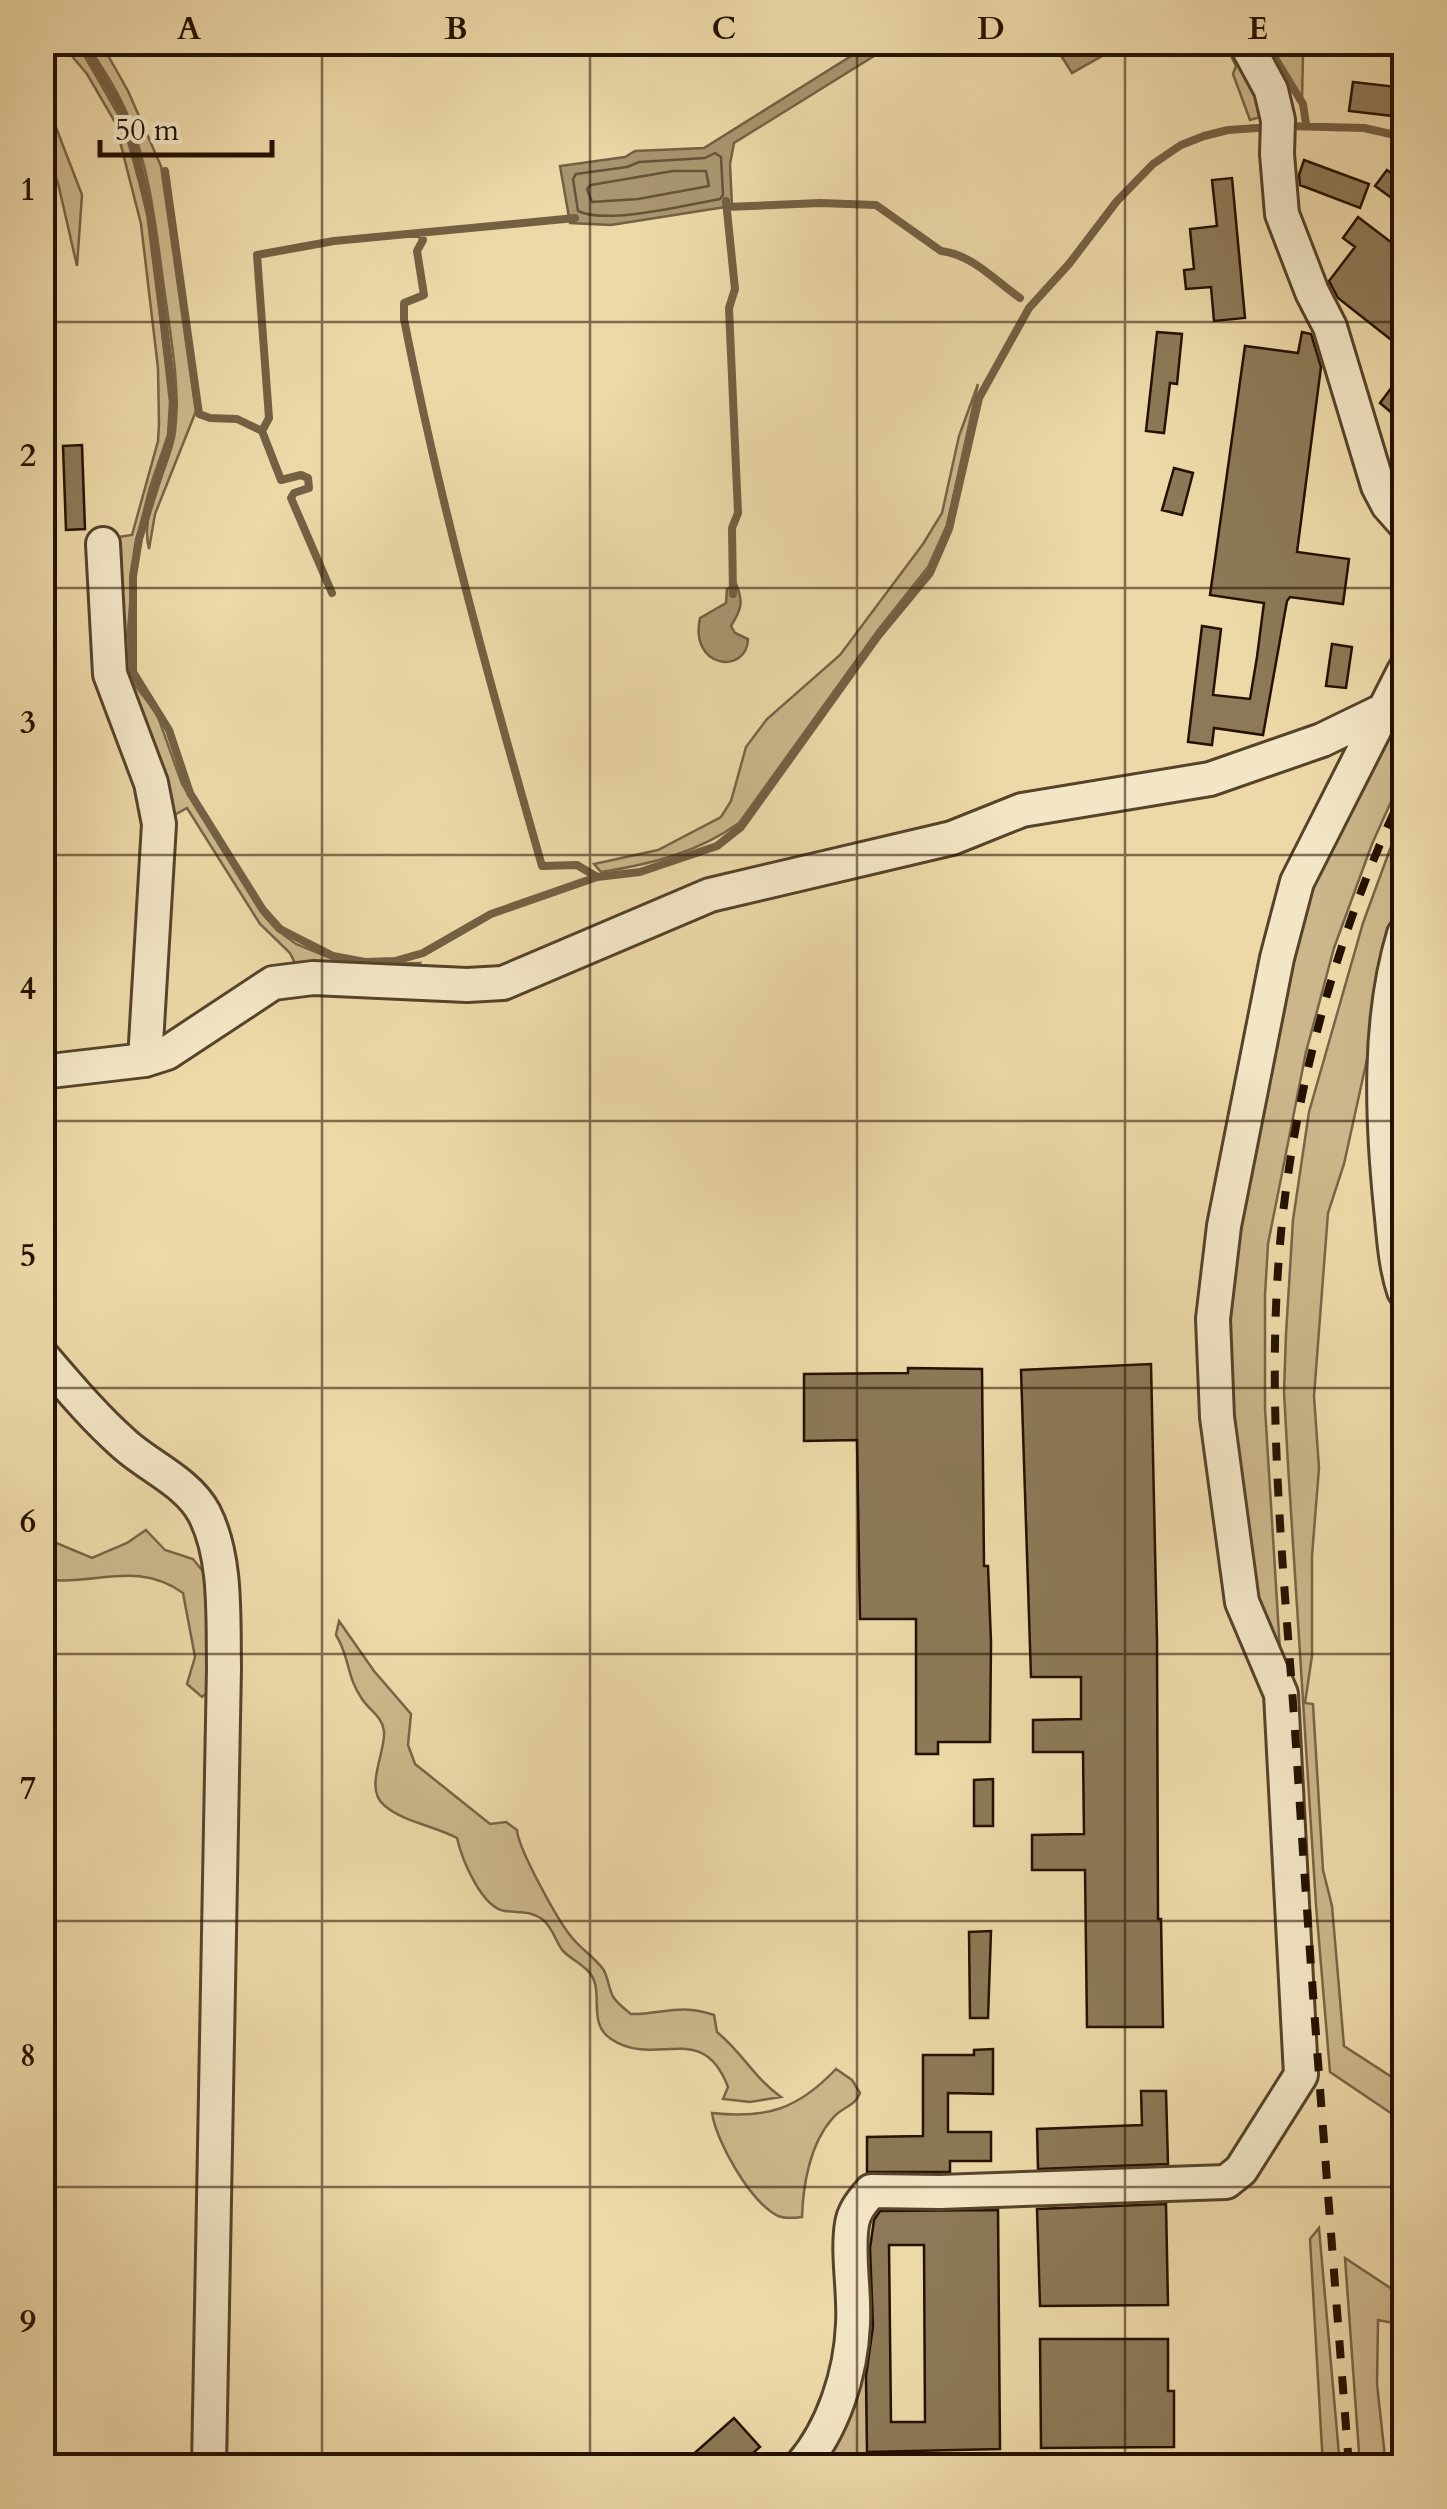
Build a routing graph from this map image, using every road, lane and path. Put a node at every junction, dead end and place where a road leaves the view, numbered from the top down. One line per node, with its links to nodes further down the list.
1 (1245, 42): 2 (street)
2 (1404, 524)
3 (103, 544): 7 (street)
4 (1404, 671): 5 (street)
5 (1384, 710): 7 (street); 12 (street)
6 (1404, 934): 9 (street)
7 (145, 1060): 8 (street)
8 (42, 1072)
9 (1404, 1291)
10 (42, 1356): 11 (street)
11 (209, 2466)
12 (800, 2466)

